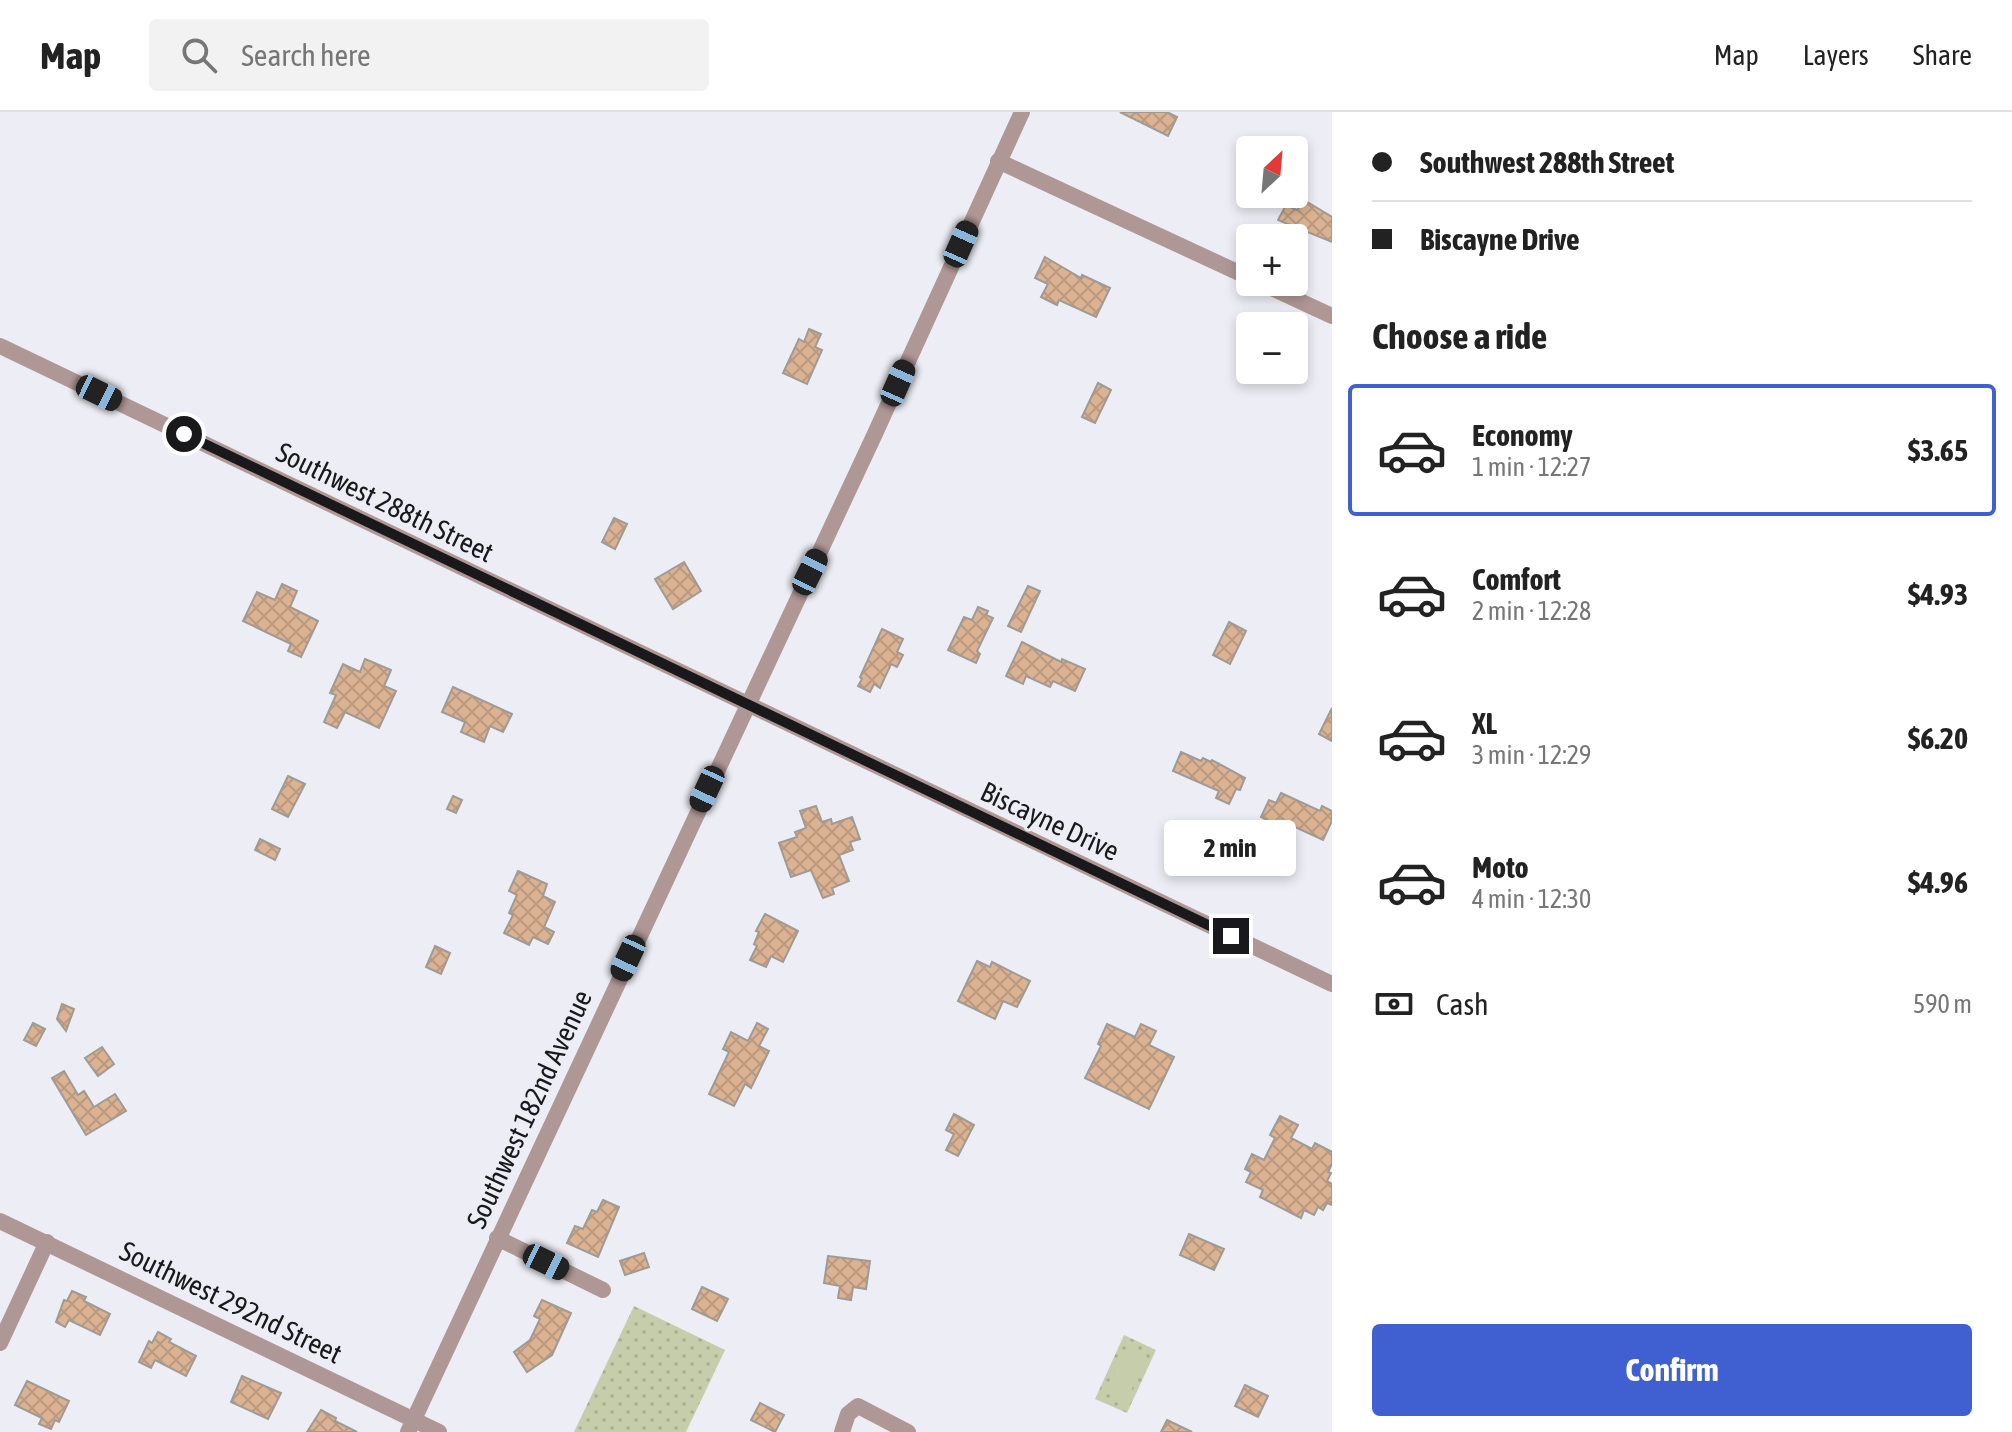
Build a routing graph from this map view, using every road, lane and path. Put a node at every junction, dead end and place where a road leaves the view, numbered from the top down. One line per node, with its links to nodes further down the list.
1 (1022, 112): 2 (street, Southwest 182nd Avenue)
2 (998, 161): 3 (street); 7 (street, Southwest 182nd Avenue)
3 (1236, 272)
4 (1289, 296): 5 (street)
5 (1332, 316)
6 (0, 346): 7 (street, Southwest 288th Street)
7 (747, 705): 8 (street, Biscayne Drive); 10 (street, Southwest 182nd Avenue)
8 (1332, 984)
9 (0, 1221): 11 (street, Southwest 292nd Street)
10 (497, 1238): 12 (street); 14 (street, Southwest 182nd Avenue)
11 (47, 1242): 13 (street); 14 (street, Southwest 292nd Street)
12 (603, 1290)
13 (0, 1343)
14 (411, 1426): 15 (street, Southwest 292nd Street)
15 (439, 1432)
16 (842, 1432): 17 (street)
17 (908, 1432)

